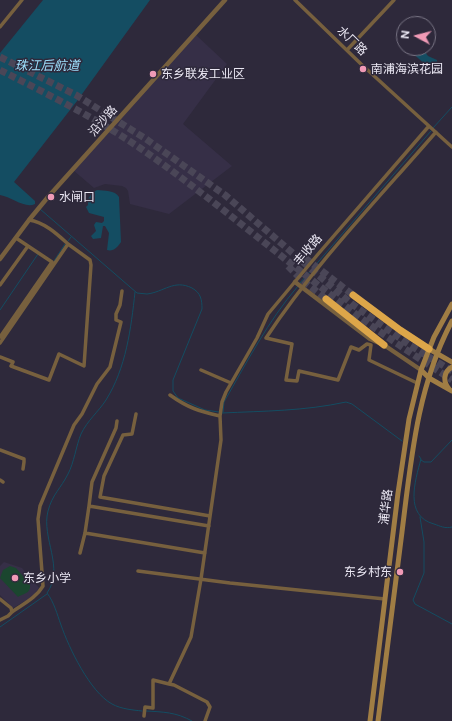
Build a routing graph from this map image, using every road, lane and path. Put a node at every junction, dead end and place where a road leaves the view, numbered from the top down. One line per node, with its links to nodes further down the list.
1 (22, 0): 5 (street)
2 (225, 0): 9 (street, 沿沙路)
3 (295, 0): 6 (street, 水厂路)
4 (394, 0): 6 (street)
5 (0, 27)
6 (347, 50): 7 (street, 水厂路)
7 (433, 129): 8 (street, 水厂路); 14 (street, 丰收路); 33 (street)
8 (452, 147)
9 (29, 220): 10 (street, 沿沙路); 11 (street)
10 (16, 238): 12 (street); 13 (street, 沿沙路)
11 (68, 244): 22 (street); 26 (street)
12 (28, 246): 15 (street); 21 (street)
13 (0, 259)
14 (295, 282): 23 (street); 32 (street, 丰收路)
15 (0, 285)
16 (122, 291): 53 (street)
17 (353, 295): 24 (highway)
18 (326, 299): 23 (highway)
19 (452, 304): 24 (main road, 浦华路)
20 (452, 322): 25 (main road, 浦华路)
21 (0, 337)
22 (0, 343)
23 (384, 345): 30 (street)
24 (429, 349): 25 (main road); 30 (main road, 浦华路)
25 (438, 353): 27 (main road); 31 (main road, 浦华路)
26 (0, 357)
27 (452, 362)
28 (452, 367): 34 (main road)
29 (202, 370): 32 (street)
30 (421, 370): 31 (main road); 33 (main road, 浦华路)
31 (429, 378): 34 (main road); 59 (main road, 浦华路)
32 (231, 383): 37 (street, 丰收路)
33 (418, 383): 52 (main road, 浦华路)
34 (451, 391)
35 (170, 395): 37 (street)
36 (136, 414): 42 (street)
37 (220, 416): 44 (street, 丰收路)
38 (117, 421): 41 (street)
39 (0, 450): 40 (street)
40 (23, 469)
41 (94, 479): 42 (street); 43 (street)
42 (103, 482): 44 (street)
43 (89, 506): 45 (street); 46 (street)
44 (210, 516): 45 (street, 丰收路)
45 (209, 526): 48 (street, 丰收路)
46 (85, 533): 47 (street); 48 (street)
47 (80, 553)
48 (205, 553): 50 (street, 丰收路)
49 (138, 571): 50 (street)
50 (201, 579): 52 (street); 55 (street, 丰收路)
51 (0, 599): 53 (street)
52 (385, 599): 58 (main road, 浦华路)
53 (12, 612): 54 (street)
54 (0, 620)
55 (169, 684): 56 (street); 57 (street)
56 (144, 716)
57 (205, 721)
58 (370, 721)
59 (378, 721)

